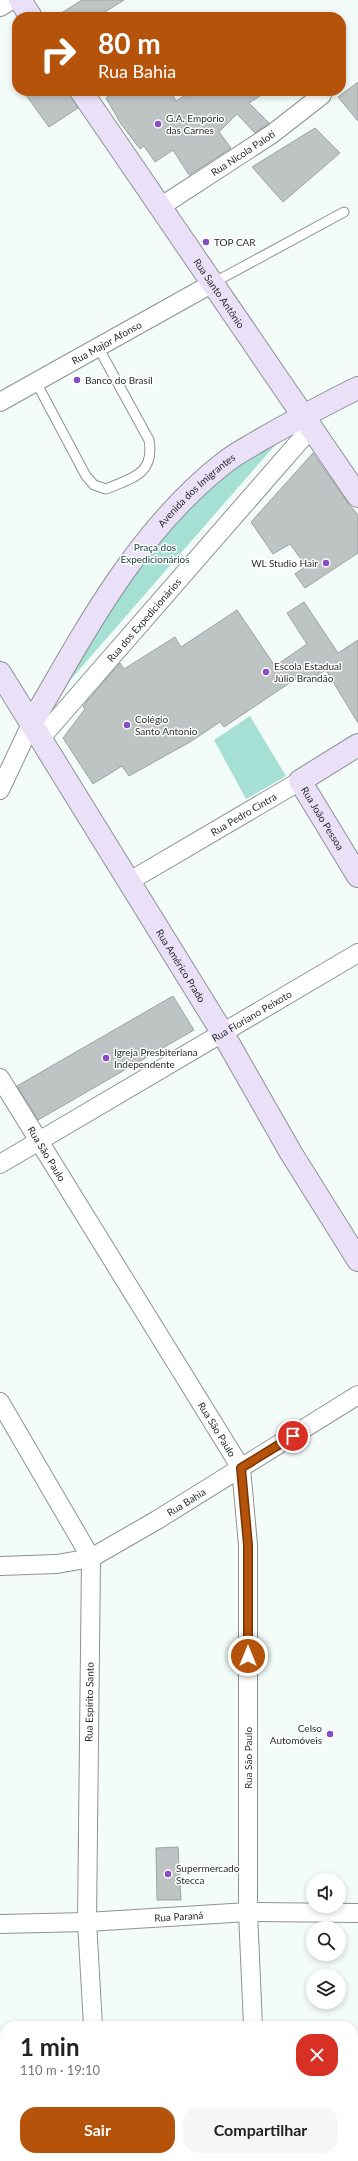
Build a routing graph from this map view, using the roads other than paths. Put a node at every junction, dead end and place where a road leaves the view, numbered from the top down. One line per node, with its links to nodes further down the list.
1 (12, 0): 3 (street)
2 (20, 0): 4 (street)
3 (0, 7)
4 (28, 12)
5 (85, 96): 7 (street, Rua Santo Antônio)
6 (321, 96): 7 (street, Rua Nicola Paloti)
7 (160, 207): 9 (street, Rua Santo Antônio)
8 (344, 212): 9 (lane)
9 (213, 283): 10 (street, Rua Major Afonso); 14 (street, Rua Santo Antônio)
10 (98, 347): 11 (street, Rua Major Afonso); 11 (lane)
11 (36, 382): 13 (street, Rua Major Afonso)
12 (358, 388): 14 (street, Avenida dos Imigrantes)
13 (0, 402)
14 (306, 422): 15 (street, Rua Santo Antônio); 17 (street, Rua dos Expedicionários); 17 (street, Avenida dos Imigrantes)
15 (358, 496)
16 (0, 673): 17 (street, Rua Américo Prado)
17 (36, 732): 20 (street, Rua dos Expedicionários); 22 (street, Rua Américo Prado)
18 (358, 745): 19 (street, Rua Pedro Cintra)
19 (300, 781): 21 (street, Rua João Pessoa); 22 (street, Rua Pedro Cintra)
20 (0, 790)
21 (358, 876)
22 (128, 882): 24 (street, Rua Américo Prado)
23 (358, 953): 24 (street, Rua Floriano Peixoto)
24 (222, 1032): 26 (street, Rua Floriano Peixoto); 28 (street, Rua Américo Prado)
25 (0, 1078): 26 (street, Rua São Paulo)
26 (38, 1142): 27 (street, Rua Floriano Peixoto); 31 (street, Rua São Paulo)
27 (0, 1164)
28 (358, 1260)
29 (358, 1395): 31 (street, Rua Bahia)
30 (0, 1402): 32 (street)
31 (241, 1468): 32 (street, Rua Bahia); 34 (street, Rua São Paulo)
32 (91, 1558): 33 (street, Rua Bahia); 36 (street, Rua Espírito Santo)
33 (0, 1566)
34 (248, 1912): 35 (street, Rua Paraná); 36 (street, Rua Paraná); 39 (street, Rua São Paulo)
35 (358, 1913)
36 (87, 1922): 37 (street, Rua Paraná); 38 (street, Rua Espírito Santo)
37 (0, 1924)
38 (93, 2021)
39 (253, 2021)

